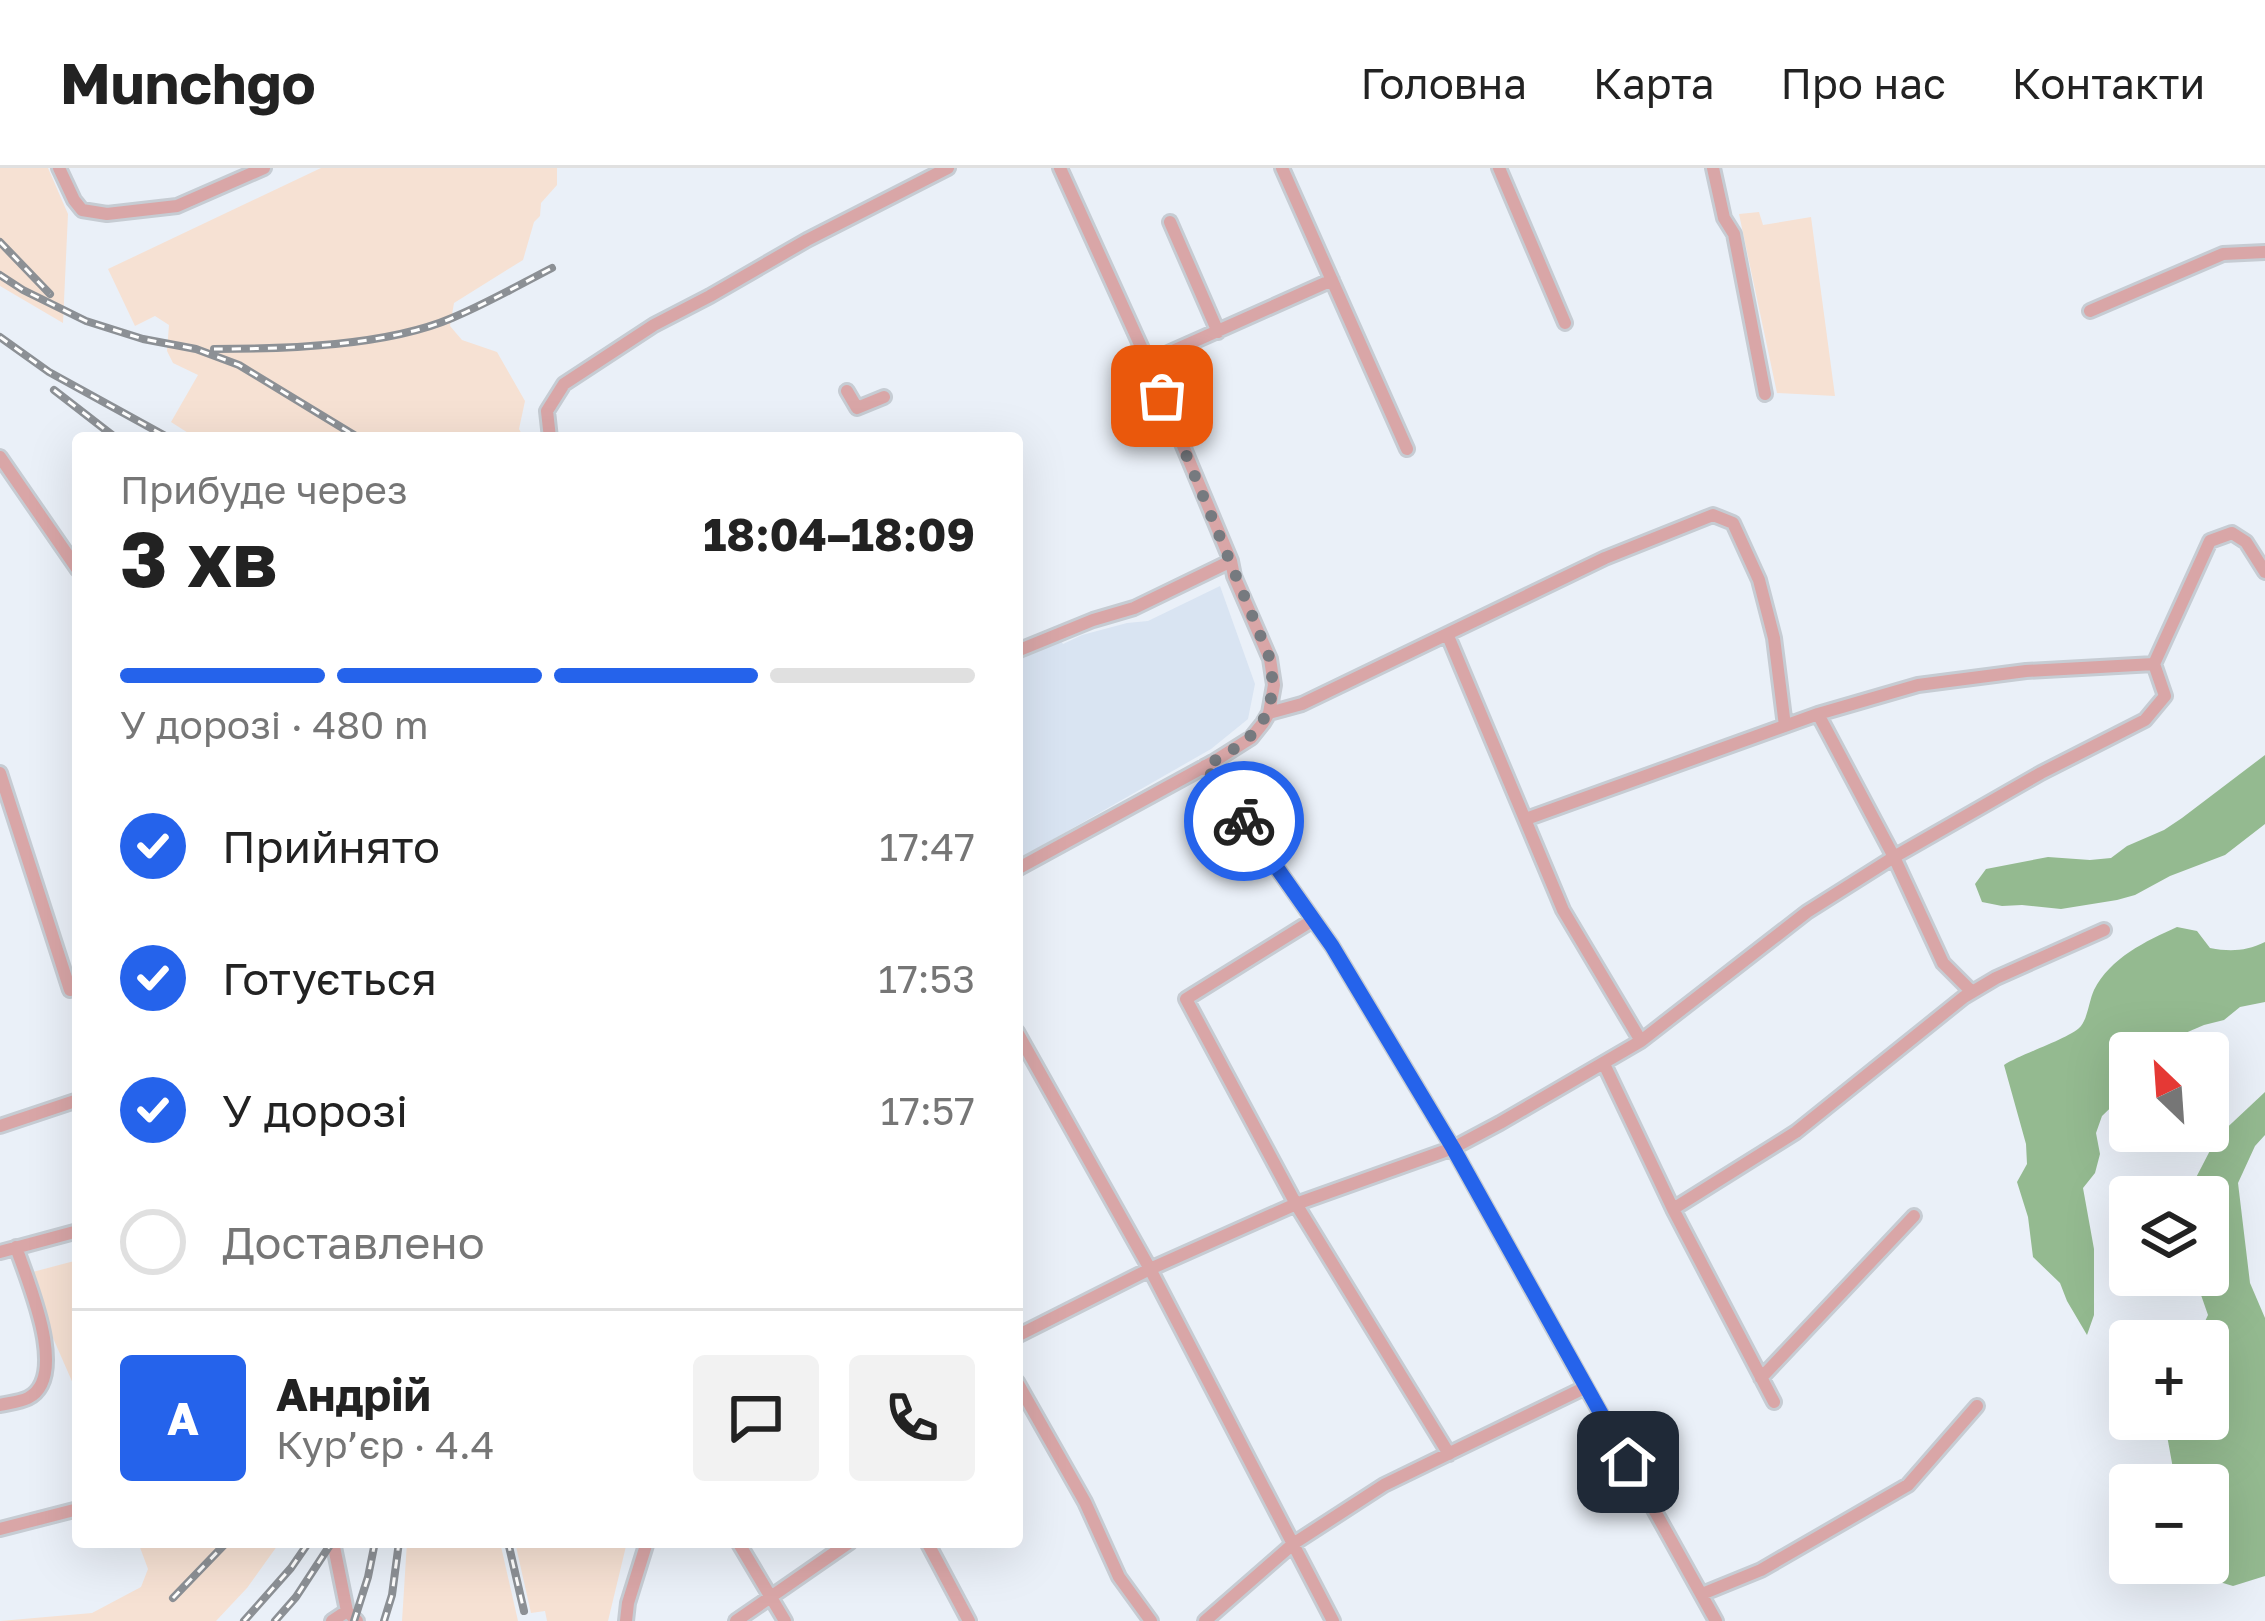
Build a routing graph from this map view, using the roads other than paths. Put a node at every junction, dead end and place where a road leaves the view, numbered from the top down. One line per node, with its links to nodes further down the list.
1 (59, 168): 2 (street)
2 (264, 168)
3 (948, 168): 18 (street)
4 (1060, 168): 14 (street)
5 (1282, 168): 10 (street)
6 (1499, 168): 12 (street)
7 (1713, 168): 16 (street)
8 (1170, 223): 13 (street)
9 (2265, 253): 11 (street)
10 (1331, 280): 13 (street); 19 (street)
11 (2090, 310)
12 (1565, 323)
13 (1218, 332): 14 (street)
14 (1148, 362): 22 (street)
15 (847, 391): 17 (street)
16 (1765, 394)
17 (884, 397)
18 (548, 432)
19 (1407, 448)
20 (0, 457): 21 (street)
21 (72, 561)
22 (1231, 561): 25 (street); 27 (street)
23 (2265, 572): 26 (street)
24 (1448, 636): 27 (street); 29 (street); 32 (street)
25 (1023, 649)
26 (2154, 664): 28 (street); 33 (street)
27 (1269, 713): 30 (street)
28 (1818, 715): 29 (street); 33 (street)
29 (1785, 726): 32 (street)
30 (1205, 766): 34 (street); 35 (street)
31 (0, 772): 37 (street)
32 (1526, 819): 39 (street)
33 (1894, 857): 38 (street); 39 (street)
34 (1023, 866)
35 (1313, 920): 44 (street); 45 (street)
36 (2104, 930): 38 (street)
37 (70, 990)
38 (1972, 992): 46 (street)
39 (1641, 1041): 41 (street)
40 (1023, 1043): 51 (street)
41 (1604, 1064): 44 (street); 46 (street)
42 (72, 1102): 43 (street)
43 (0, 1126)
44 (1453, 1148): 45 (street); 54 (street)
45 (1296, 1204): 51 (street); 59 (street)
46 (1673, 1209): 53 (street)
47 (1914, 1216): 53 (street)
48 (72, 1233): 49 (street)
49 (16, 1247): 50 (street); 57 (street)
50 (0, 1252)
51 (1150, 1269): 52 (street); 62 (street)
52 (1023, 1333)
53 (1761, 1378): 56 (street)
54 (1586, 1387): 59 (street); 68 (street)
55 (1023, 1393): 76 (street)
56 (1774, 1402)
57 (0, 1405)
58 (1977, 1406): 68 (street)
59 (1449, 1454): 62 (street)
60 (72, 1511): 61 (street)
61 (0, 1529)
62 (1293, 1544): 77 (street); 78 (street)
63 (335, 1548): 70 (street)
64 (645, 1548): 72 (street)
65 (742, 1548): 69 (street)
66 (842, 1548): 69 (street)
67 (930, 1548): 75 (street)
68 (1702, 1594): 79 (street)
69 (771, 1598): 73 (street); 74 (street)
70 (352, 1616): 71 (street)
71 (332, 1621)
72 (626, 1621)
73 (736, 1621)
74 (785, 1621)
75 (969, 1621)
76 (1150, 1621)
77 (1205, 1621)
78 (1333, 1621)
79 (1716, 1621)

